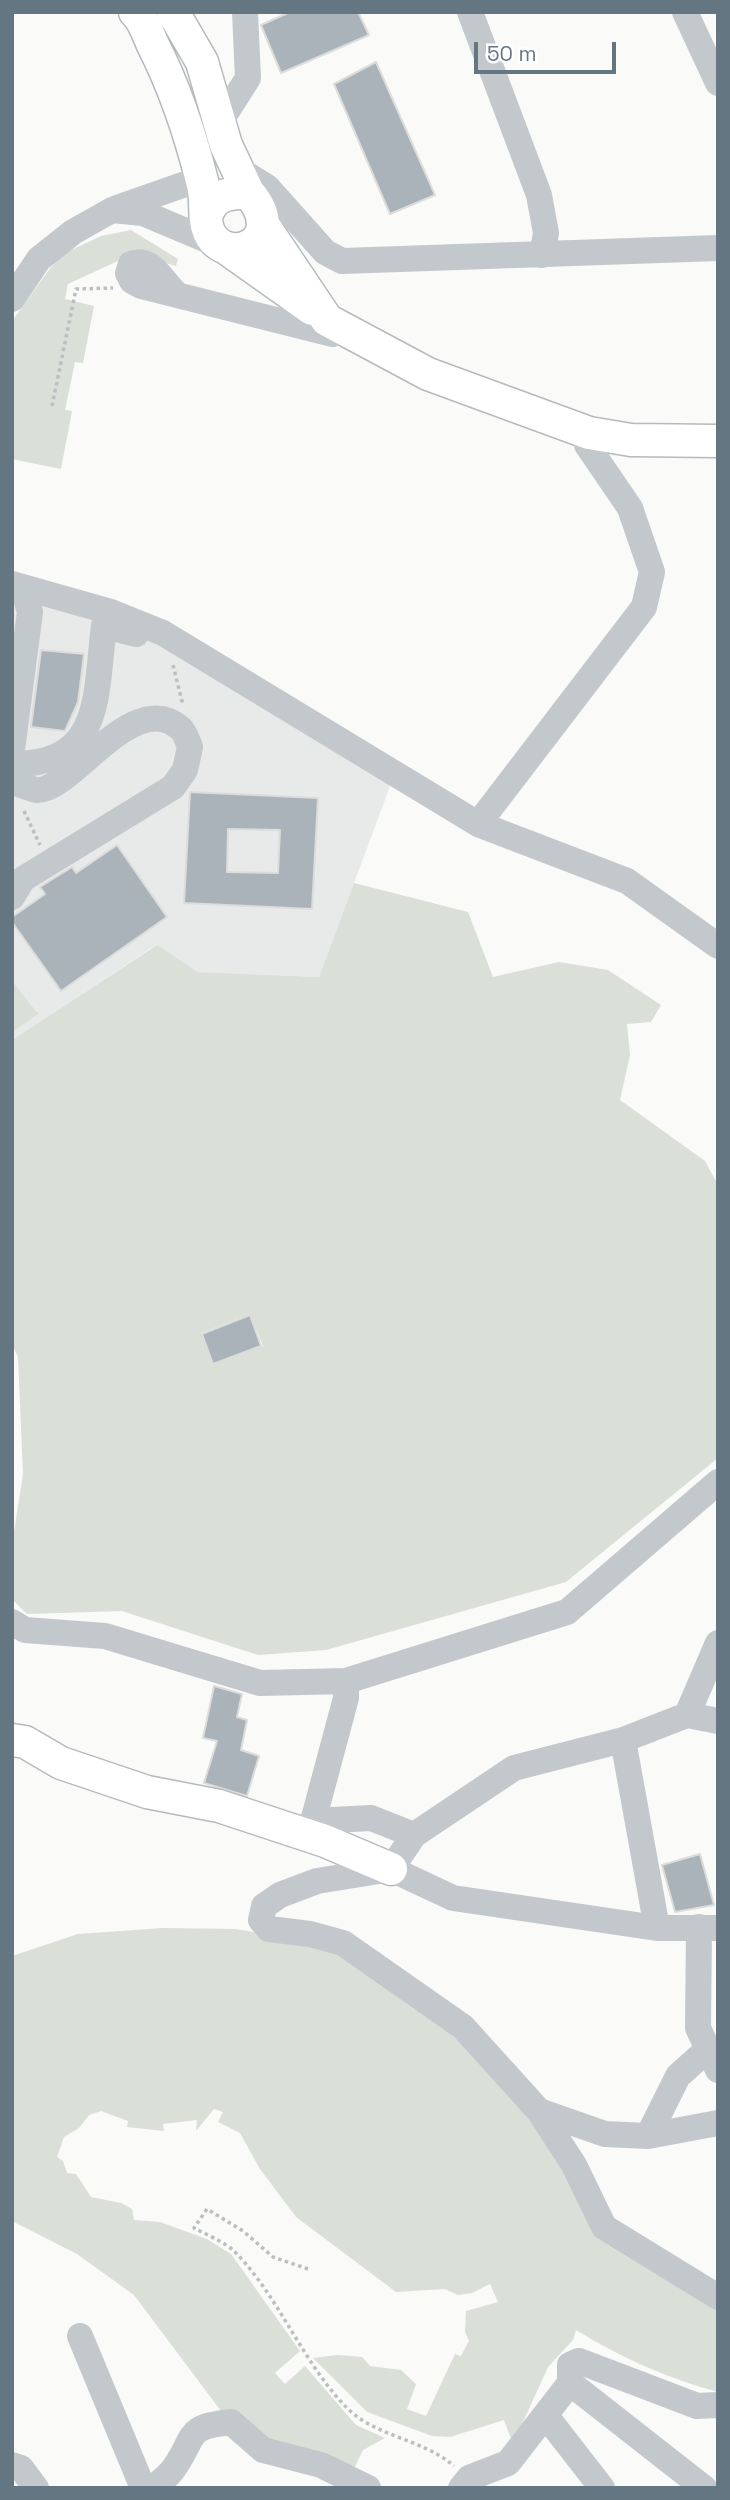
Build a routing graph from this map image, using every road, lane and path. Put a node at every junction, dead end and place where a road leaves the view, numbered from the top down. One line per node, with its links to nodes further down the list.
1 (135, 12): 9 (main road)
2 (173, 12): 7 (main road)
3 (245, 12): 7 (street)
4 (470, 12): 14 (street)
5 (685, 12): 6 (street)
6 (718, 83)
7 (220, 122): 8 (main road)
8 (243, 180): 9 (main road); 11 (main road); 14 (street)
9 (205, 201): 10 (street); 12 (main road)
10 (112, 210): 12 (street); 17 (street)
11 (264, 226): 12 (main road); 18 (main road)
12 (226, 248): 18 (main road)
13 (718, 248): 14 (street)
14 (542, 255)
15 (76, 289): 19 (path)
16 (178, 295): 18 (street)
17 (12, 299)
18 (327, 320): 20 (main road)
19 (52, 406)
20 (589, 433): 21 (main road); 27 (street)
21 (718, 441)
22 (19, 600): 25 (street); 27 (street)
23 (144, 636): 24 (path); 26 (street)
24 (181, 728): 26 (street); 28 (street)
25 (12, 750)
26 (15, 772): 28 (path)
27 (478, 824): 30 (street)
28 (52, 862): 29 (street)
29 (12, 898)
30 (718, 946)
31 (718, 1482): 34 (street)
32 (12, 1622): 34 (street)
33 (718, 1643): 35 (street)
34 (346, 1681): 39 (street)
35 (687, 1715): 36 (street); 38 (street)
36 (718, 1721)
37 (12, 1740): 39 (main road)
38 (623, 1740): 40 (street); 43 (street)
39 (310, 1829): 40 (street); 41 (main road)
40 (414, 1835): 41 (street)
41 (391, 1869): 43 (street); 45 (street)
42 (708, 1927): 43 (street); 44 (street)
43 (657, 1928)
44 (713, 2060): 47 (street)
45 (539, 2111): 47 (street); 49 (street)
46 (718, 2123): 47 (street)
47 (648, 2136)
48 (308, 2269): 55 (path)
49 (718, 2297)
50 (80, 2336): 57 (street)
51 (570, 2383): 52 (street); 53 (street); 61 (street)
52 (718, 2406)
53 (546, 2416): 55 (street); 60 (street)
54 (12, 2465): 56 (street)
55 (467, 2485)
56 (36, 2488)
57 (143, 2488)
58 (153, 2488): 59 (street)
59 (368, 2488)
60 (602, 2488)
61 (704, 2488)

